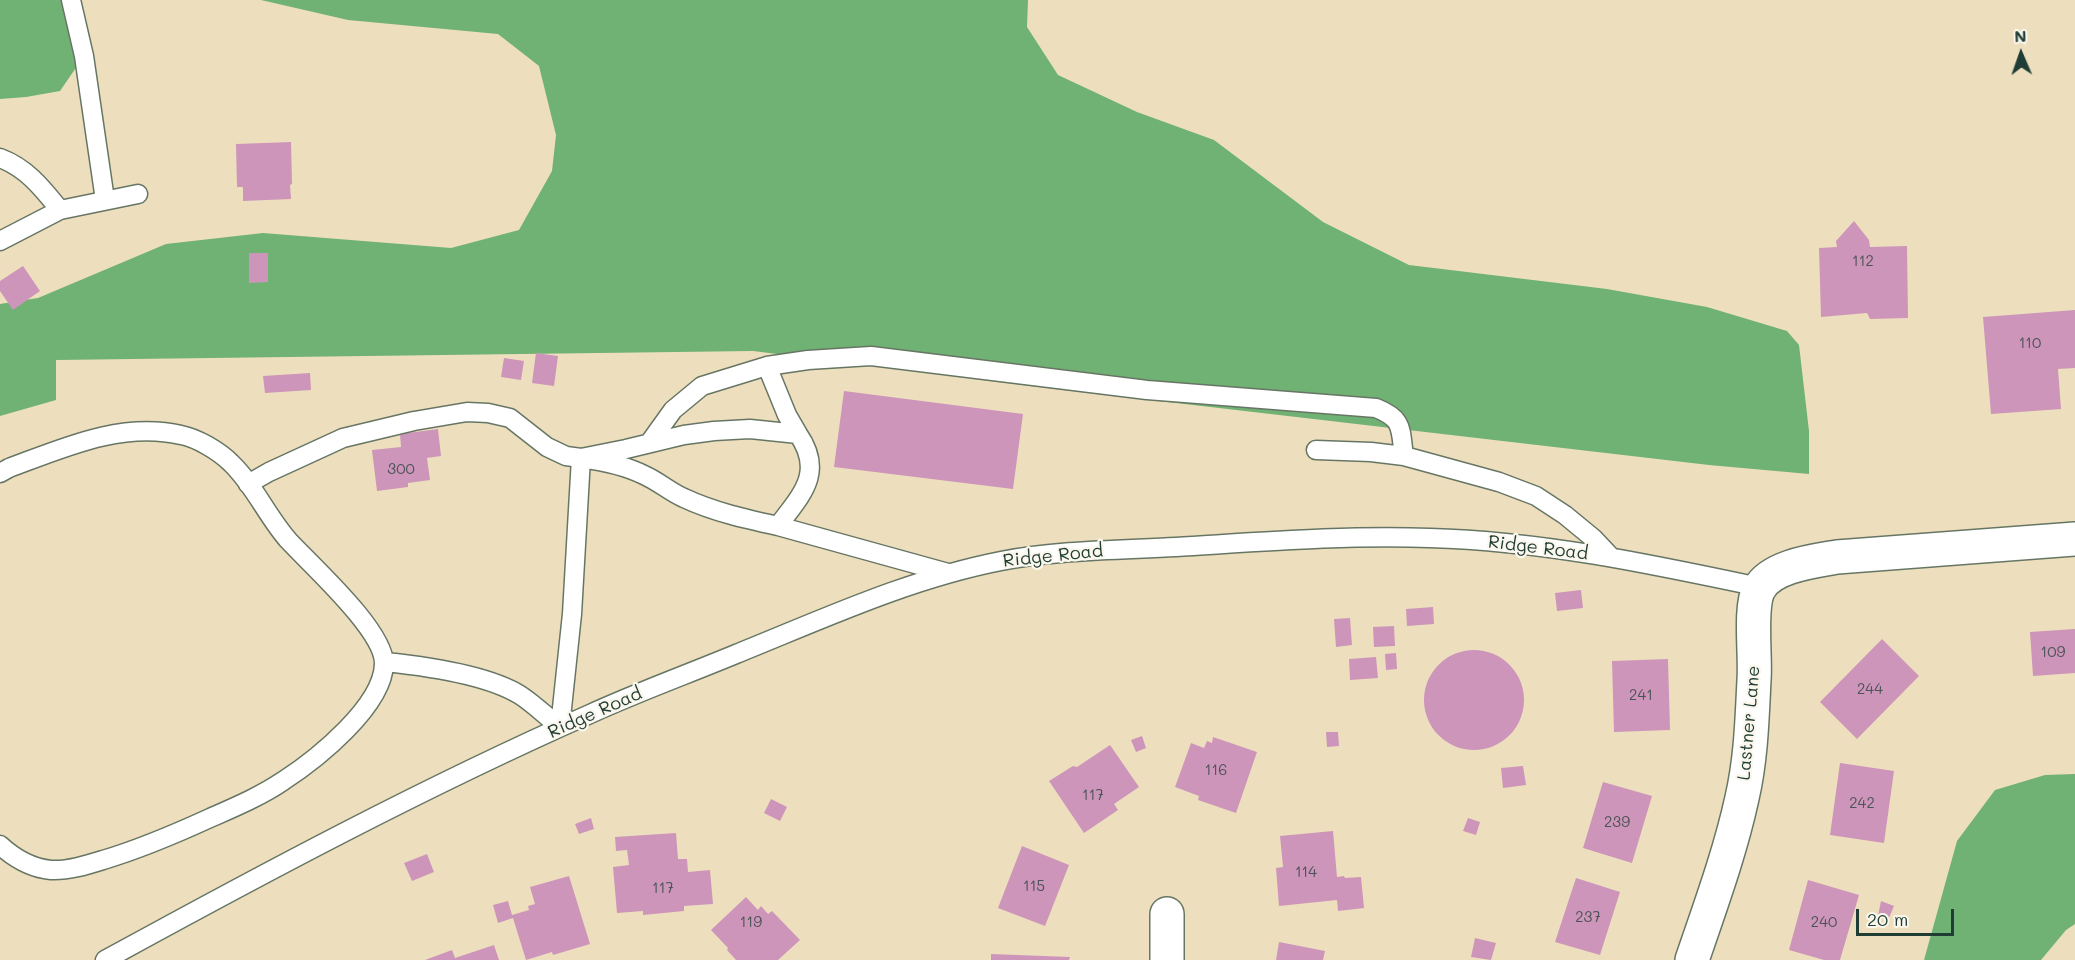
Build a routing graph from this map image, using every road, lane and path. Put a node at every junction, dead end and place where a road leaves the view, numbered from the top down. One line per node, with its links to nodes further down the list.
1 (71, 0): 4 (lane)
2 (0, 158): 5 (lane)
3 (138, 194): 4 (lane)
4 (105, 200): 5 (lane)
5 (60, 210): 6 (lane)
6 (0, 241)
7 (767, 366): 8 (lane); 9 (lane); 11 (lane)
8 (798, 434): 9 (lane); 15 (lane)
9 (650, 442): 12 (lane)
10 (1316, 450): 11 (lane)
11 (1404, 456): 17 (lane)
12 (582, 458): 14 (lane); 15 (lane); 21 (lane)
13 (0, 473): 14 (lane)
14 (248, 484): 20 (lane)
15 (778, 526): 18 (lane)
16 (2075, 539): 19 (street)
17 (1610, 556): 18 (lane, Ridge Road); 19 (lane, Ridge Road)
18 (948, 573): 21 (lane, Ridge Road)
19 (1759, 587): 26 (street, Lastner Lane)
20 (385, 662): 21 (lane); 22 (lane)
21 (560, 727): 24 (lane, Ridge Road)
22 (0, 845)
23 (1167, 914): 25 (street)
24 (105, 960)
25 (1167, 960)
26 (1692, 960)

